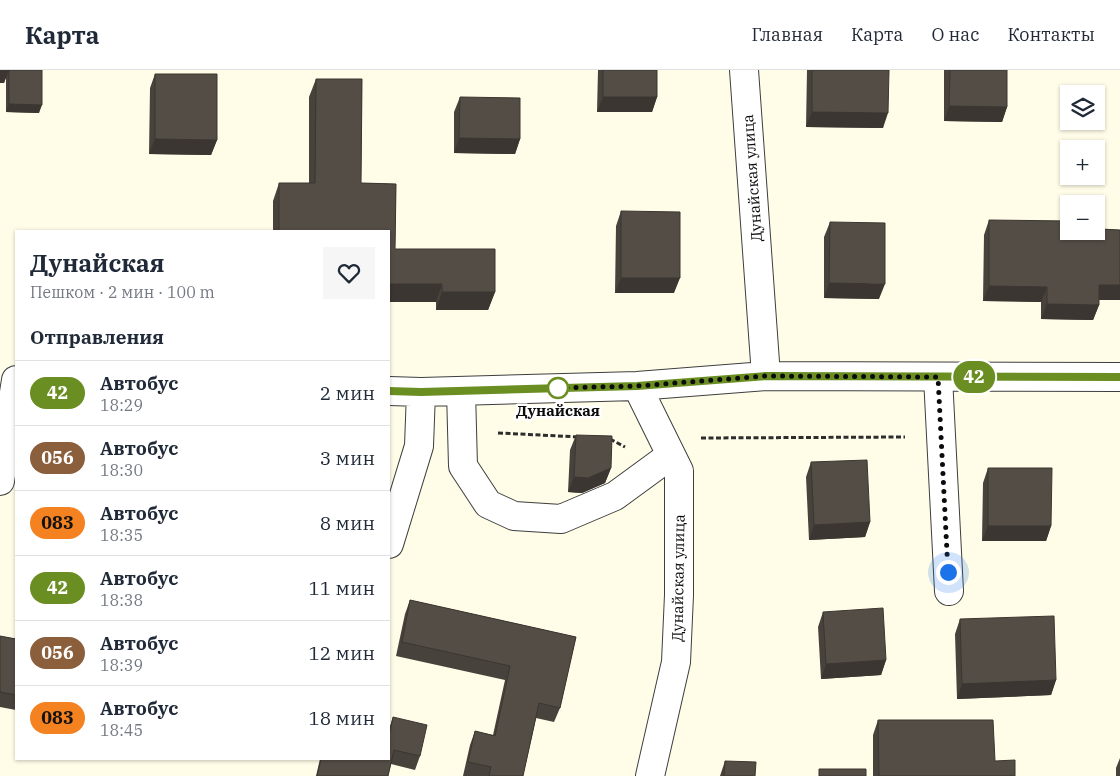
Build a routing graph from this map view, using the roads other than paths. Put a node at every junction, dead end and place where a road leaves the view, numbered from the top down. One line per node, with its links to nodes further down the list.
1 (744, 70): 2 (street, Дунайская улица)
2 (766, 376): 3 (street); 8 (street)
3 (938, 377): 4 (street); 15 (street)
4 (1120, 377)
5 (0, 379): 6 (street)
6 (15, 379)
7 (15, 385): 13 (street)
8 (637, 386): 9 (street); 12 (street, Дунайская улица)
9 (461, 390): 11 (street); 12 (street)
10 (390, 391): 11 (street)
11 (421, 392): 14 (street)
12 (670, 454): 16 (street, Дунайская улица)
13 (0, 481)
14 (390, 541)
15 (949, 591)
16 (650, 776)

